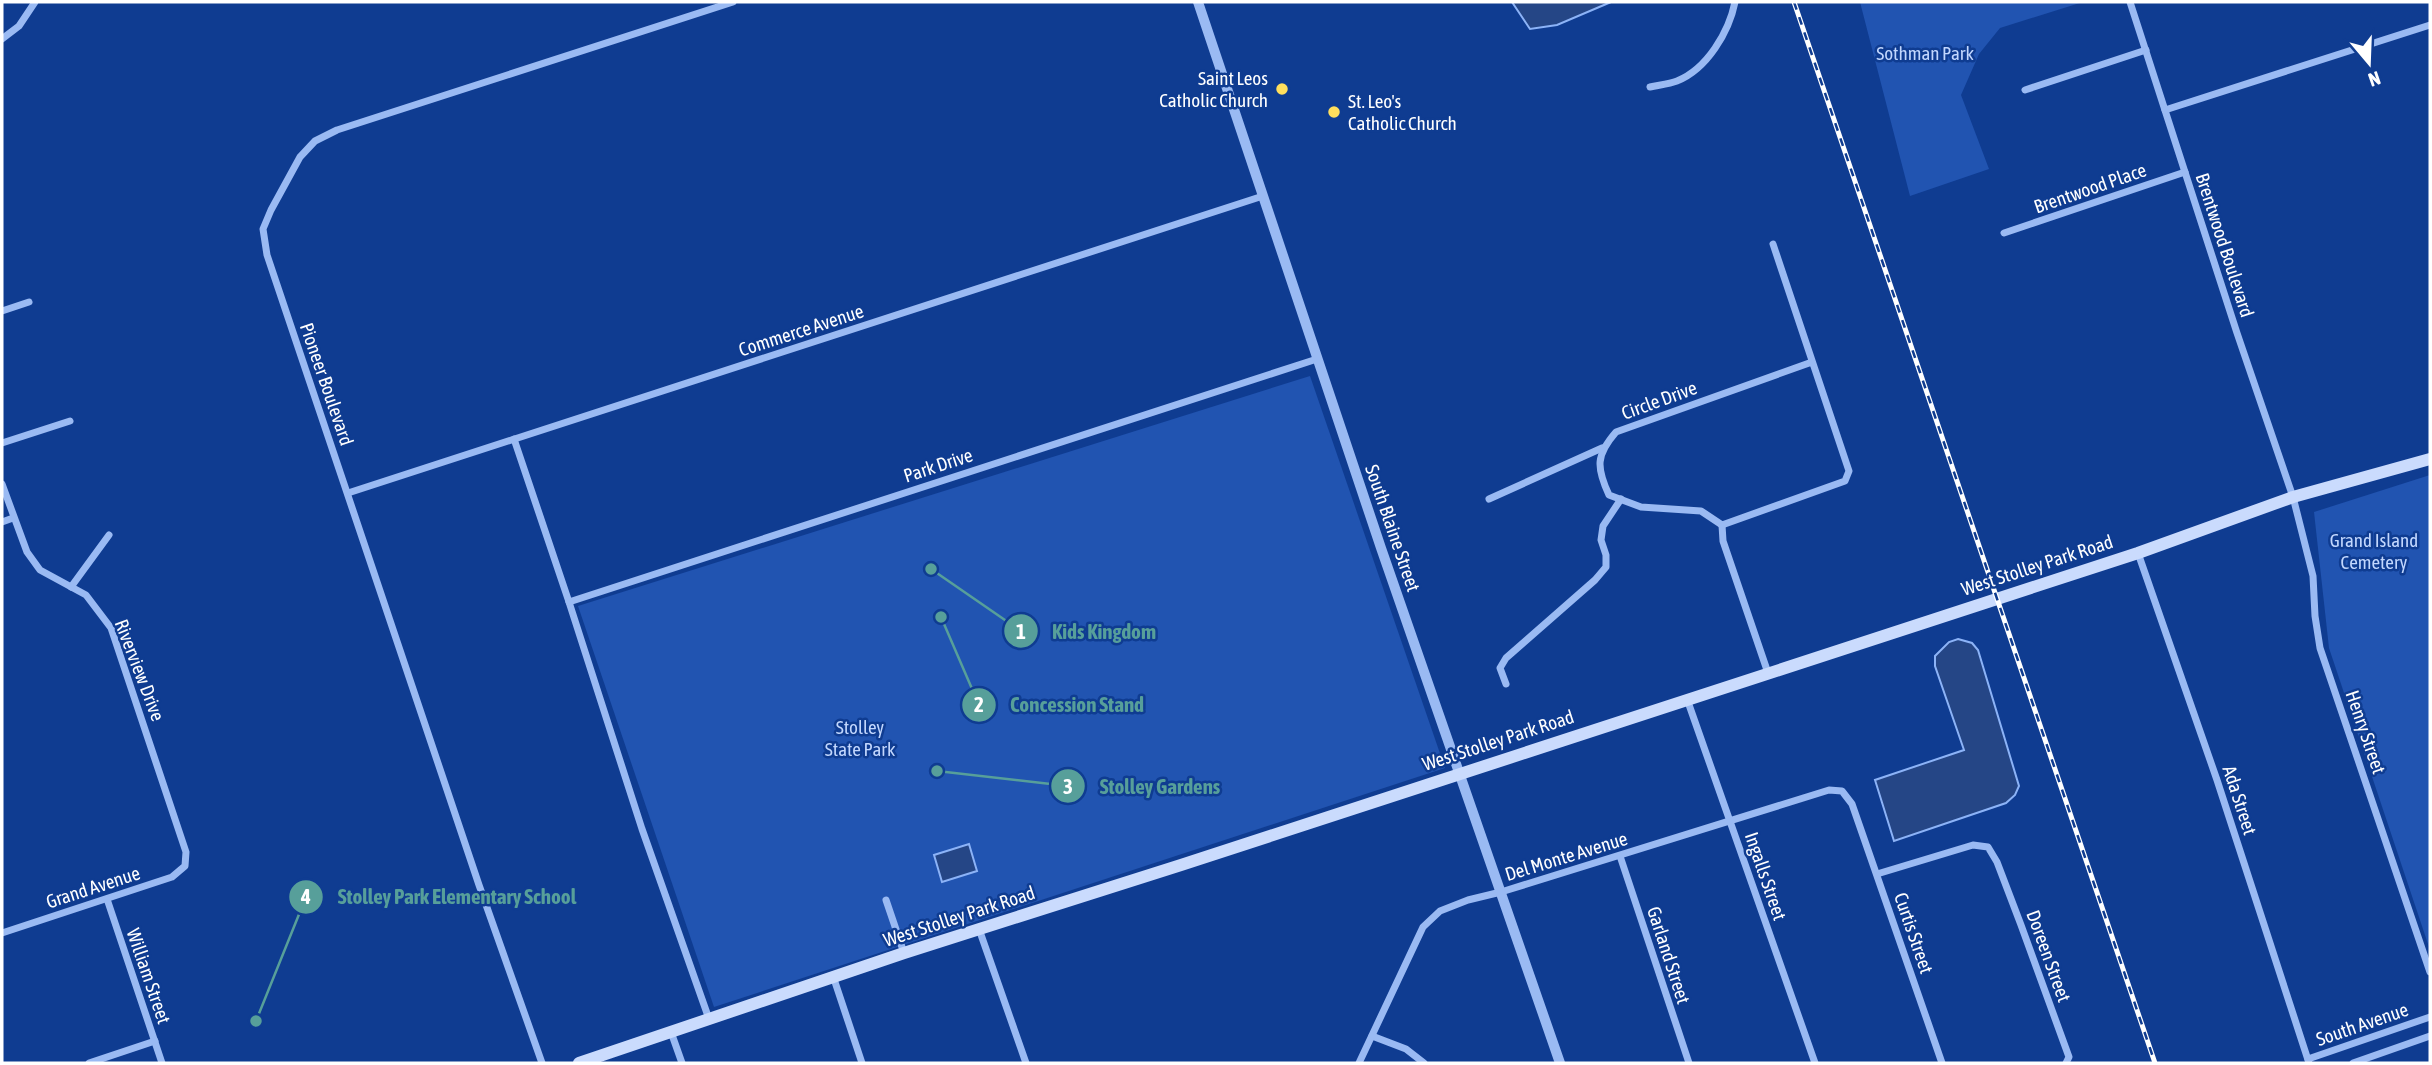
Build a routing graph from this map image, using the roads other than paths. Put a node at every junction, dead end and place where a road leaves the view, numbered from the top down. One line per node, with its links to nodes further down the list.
1 (35, 2): 7 (street)
2 (733, 2): 26 (street, Pioneer Boulevard)
3 (1198, 2): 13 (street, South Blaine Street)
4 (1735, 2): 9 (street)
5 (2130, 2): 8 (street, Brentwood Boulevard)
6 (2430, 25): 11 (street)
7 (2, 38)
8 (2146, 50): 10 (street); 11 (street, Brentwood Boulevard)
9 (1650, 87)
10 (2025, 90)
11 (2165, 110): 12 (street, Brentwood Boulevard)
12 (2185, 172): 14 (street, Brentwood Place); 27 (street, Brentwood Boulevard)
13 (1263, 196): 18 (street, South Blaine Street); 21 (street, Commerce Avenue)
14 (2004, 233)
15 (1773, 244): 19 (street)
16 (29, 302): 17 (street)
17 (2, 310)
18 (1317, 359): 36 (street, Park Drive); 40 (street, South Blaine Street)
19 (1812, 362): 23 (street, Circle Drive); 32 (street)
20 (70, 421): 22 (street)
21 (514, 439): 26 (street, Commerce Avenue); 36 (street)
22 (2, 443)
23 (1602, 448): 28 (street, Circle Drive); 29 (street)
24 (2430, 460): 27 (main road, West Stolley Park Road)
25 (2, 485): 30 (street, Riverview Drive)
26 (348, 493): 63 (street, Pioneer Boulevard)
27 (2293, 497): 34 (main road, West Stolley Park Road); 52 (street, Henry Street)
28 (1489, 499)
29 (1621, 499): 32 (street); 38 (street)
30 (13, 518): 31 (street); 35 (street, Riverview Drive)
31 (2, 522)
32 (1722, 525): 37 (street)
33 (109, 535): 35 (street)
34 (2138, 553): 37 (main road, West Stolley Park Road); 60 (street, Ada Street)
35 (71, 587): 44 (street, Riverview Drive)
36 (569, 602): 55 (street)
37 (1768, 673): 39 (main road, West Stolley Park Road)
38 (1506, 684)
39 (1687, 698): 40 (main road, West Stolley Park Road); 42 (street, Ingalls Street)
40 (1460, 773): 46 (street, South Blaine Street); 49 (main road, West Stolley Park Road)
41 (1855, 814): 42 (street, Del Monte Avenue); 45 (street, Curtis Street)
42 (1730, 822): 43 (street, Del Monte Avenue); 72 (street, Ingalls Street)
43 (1620, 856): 46 (street, Del Monte Avenue); 71 (street, Garland Street)
44 (186, 861): 47 (street, Grand Avenue)
45 (1877, 874): 73 (street, Curtis Street); 74 (street, Doreen Street)
46 (1501, 892): 58 (street, Del Monte Avenue); 70 (street, South Blaine Street)
47 (107, 899): 50 (street, Grand Avenue); 59 (street, William Street)
48 (886, 900): 51 (street)
49 (979, 929): 51 (main road, West Stolley Park Road); 67 (street)
50 (2, 933)
51 (904, 953): 53 (main road, West Stolley Park Road)
52 (2430, 972)
53 (833, 976): 55 (main road, West Stolley Park Road); 66 (street)
54 (2430, 1017): 60 (street, South Avenue)
55 (709, 1019): 56 (main road, West Stolley Park Road)
56 (671, 1032): 64 (main road, West Stolley Park Road); 65 (street)
57 (2430, 1035): 75 (street)
58 (1372, 1036): 68 (street, Del Monte Avenue); 69 (street)
59 (155, 1041): 61 (street); 62 (street, William Street)
60 (2309, 1061)
61 (89, 1063)
62 (162, 1063)
63 (542, 1063)
64 (579, 1063)
65 (682, 1063)
66 (862, 1063)
67 (1026, 1063)
68 (1359, 1063)
69 (1424, 1063)
70 (1560, 1063)
71 (1689, 1063)
72 (1815, 1063)
73 (1942, 1063)
74 (2066, 1063)
75 (2353, 1063)

